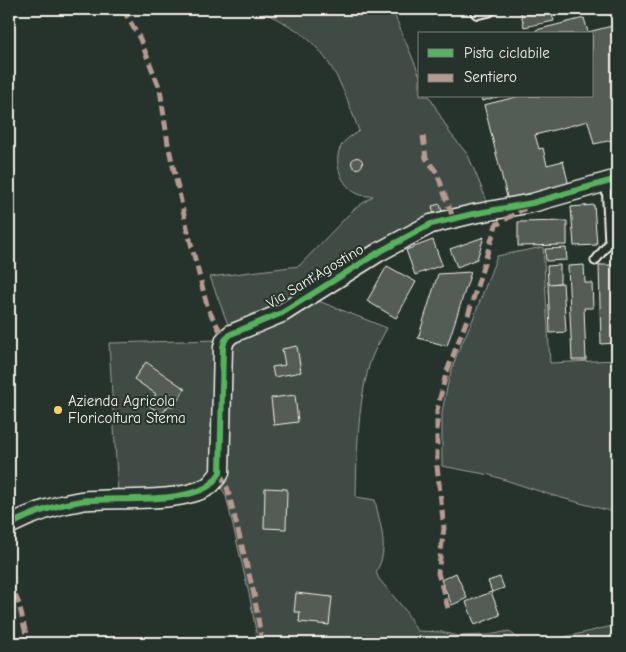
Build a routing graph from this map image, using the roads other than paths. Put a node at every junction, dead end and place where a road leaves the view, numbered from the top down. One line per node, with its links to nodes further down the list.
1 (612, 180): 2 (lane); 3 (street, Via Sant'Agostino)
2 (595, 261)
3 (9, 525)

